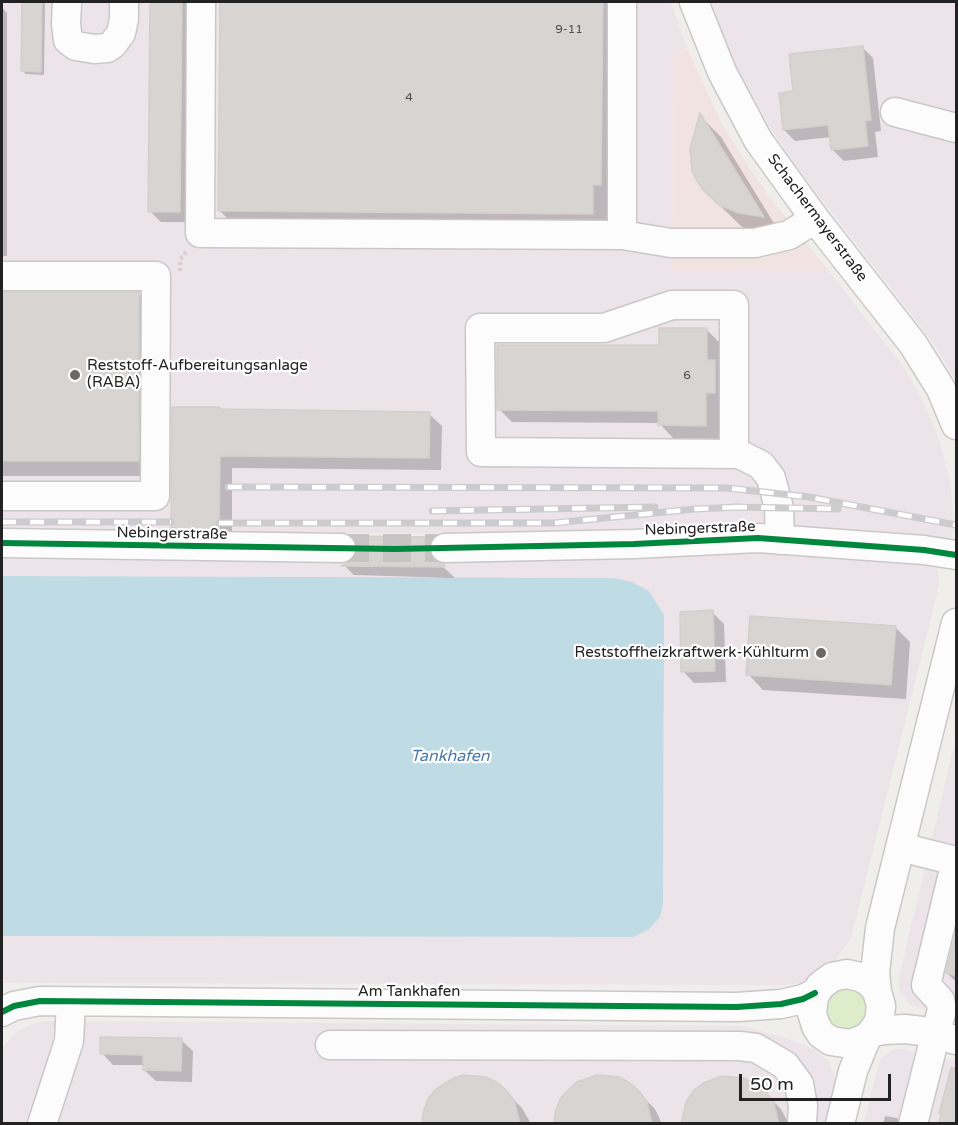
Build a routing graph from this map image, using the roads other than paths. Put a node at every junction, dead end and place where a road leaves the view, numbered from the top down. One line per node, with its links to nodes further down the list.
1 (67, 2): 2 (street)
2 (124, 2)
3 (201, 2): 9 (street)
4 (622, 2): 9 (street)
5 (694, 2): 8 (street, Schachermayerstraße)
6 (895, 112): 7 (street)
7 (957, 128)
8 (815, 219): 9 (street); 11 (street, Schachermayerstraße)
9 (622, 235)
10 (2, 276): 13 (street)
11 (957, 425)
12 (734, 453): 12 (street); 14 (street)
13 (2, 496)
14 (780, 540): 17 (street, Nebingerstraße); 18 (street, Nebingerstraße)
15 (2, 543): 16 (street, Nebingerstraße)
16 (341, 548)
17 (445, 548)
18 (957, 555)
19 (957, 623): 20 (street)
20 (900, 847): 21 (street); 28 (street)
21 (880, 928): 22 (street); 27 (street)
22 (843, 974): 23 (street); 27 (street)
23 (815, 993): 25 (street, Am Tankhafen); 29 (street)
24 (71, 1002): 25 (street, Am Tankhafen); 26 (street, Am Tankhafen); 32 (street)
25 (737, 1007): 29 (street, Am Tankhafen)
26 (2, 1012)
27 (874, 1017): 28 (street); 29 (street); 31 (street)
28 (938, 1035): 35 (street)
29 (829, 1039): 31 (street)
30 (330, 1045): 33 (street)
31 (853, 1071): 34 (street)
32 (42, 1124)
33 (802, 1124)
34 (840, 1124)
35 (913, 1124)

